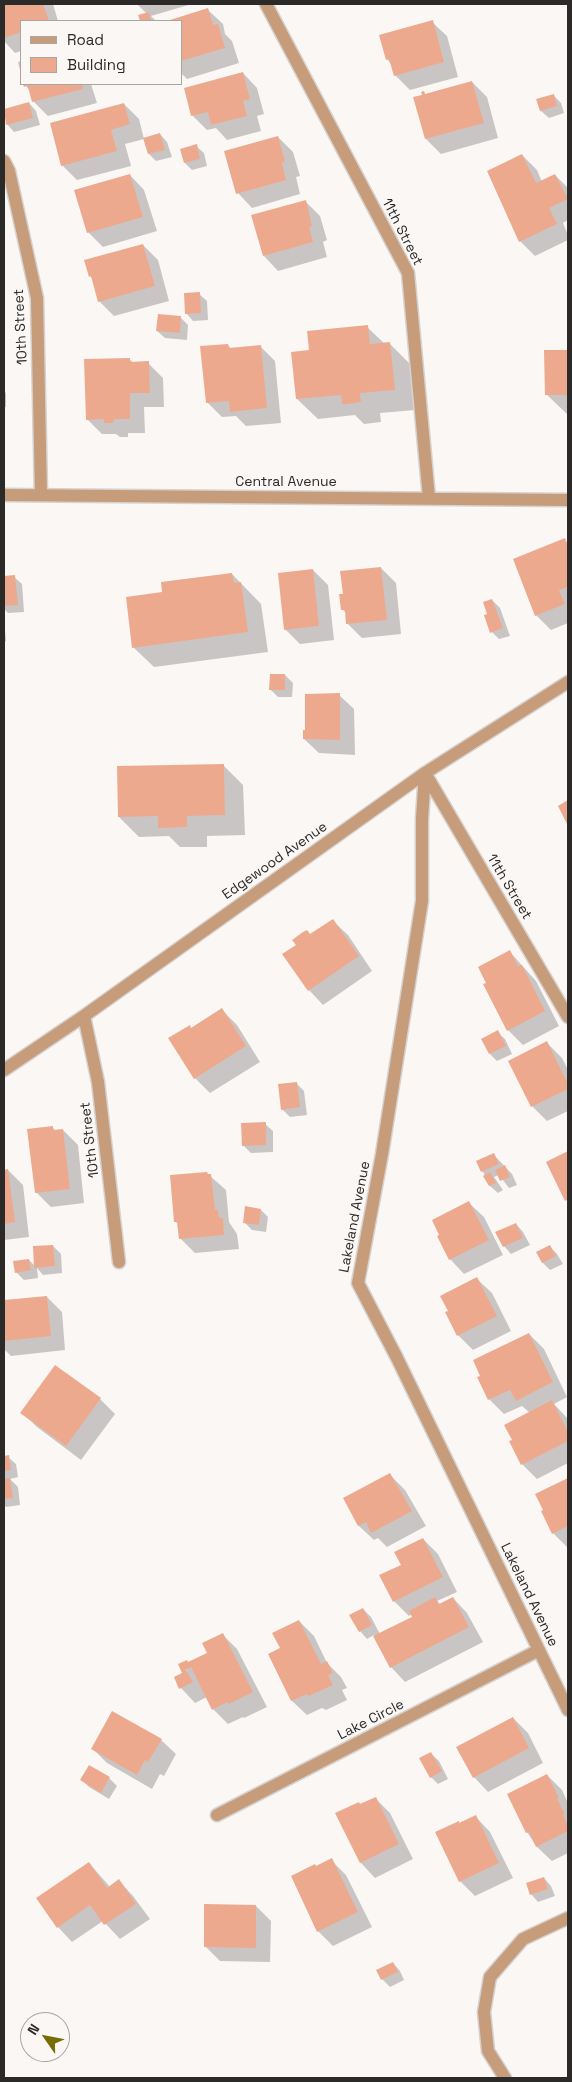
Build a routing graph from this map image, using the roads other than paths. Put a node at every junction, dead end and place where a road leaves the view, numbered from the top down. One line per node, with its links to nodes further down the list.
1 (266, 4): 5 (street, 11th Street)
2 (4, 161): 4 (street, 10th Street)
3 (4, 495): 4 (street, Central Avenue)
4 (41, 495): 5 (street, Central Avenue)
5 (429, 498): 6 (street, Central Avenue)
6 (568, 500)
7 (568, 682): 8 (street, Edgewood Avenue)
8 (425, 773): 9 (street, Edgewood Avenue); 10 (street, 11th Street); 13 (street, Lakeland Avenue)
9 (84, 1016): 11 (street, Edgewood Avenue); 12 (street, 10th Street)
10 (568, 1016)
11 (4, 1070)
12 (119, 1262)
13 (539, 1650): 14 (street, Lakeland Avenue); 15 (street, Lake Circle)
14 (568, 1710)
15 (216, 1815)
16 (568, 1918): 17 (street)
17 (505, 2078)

